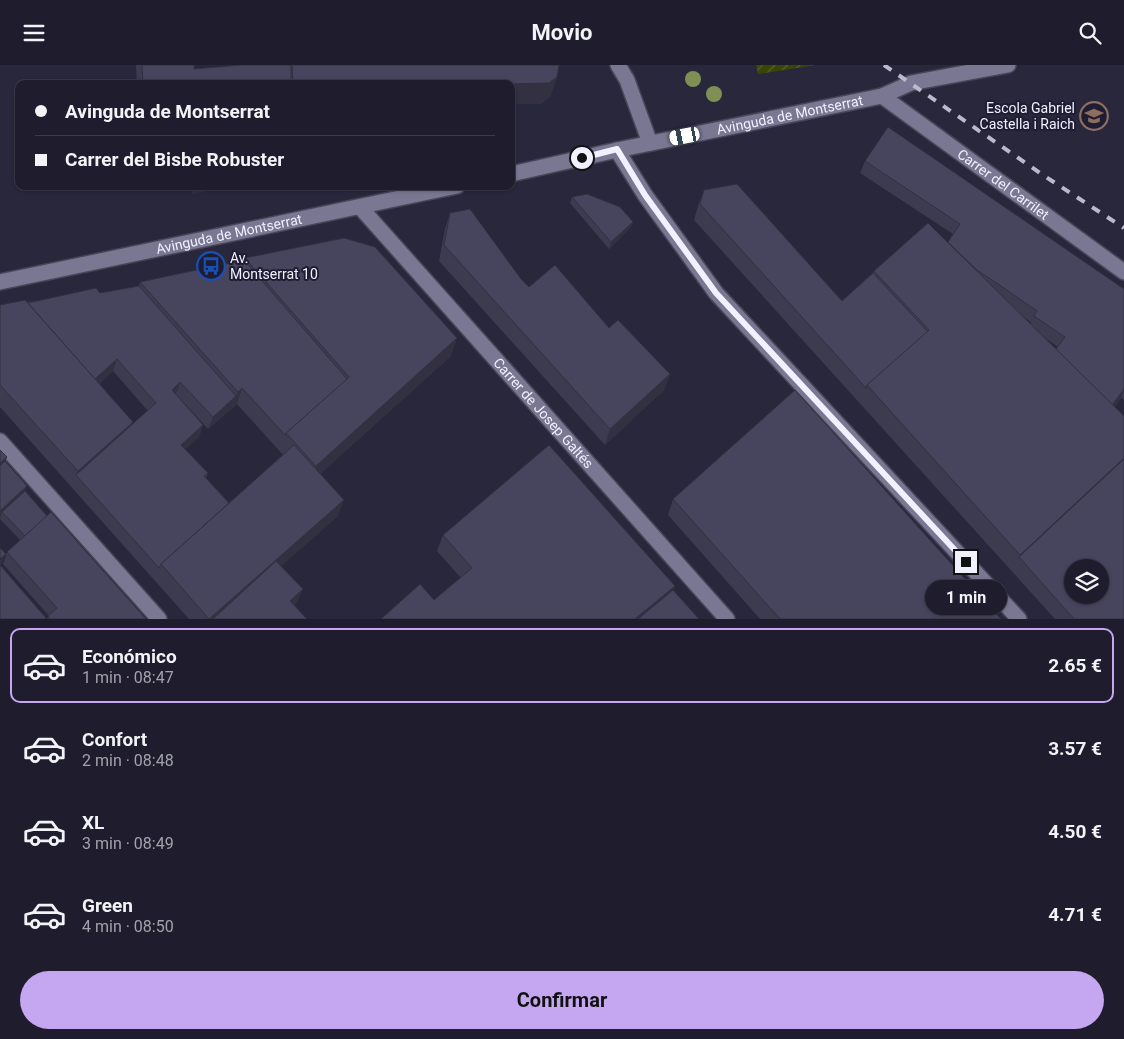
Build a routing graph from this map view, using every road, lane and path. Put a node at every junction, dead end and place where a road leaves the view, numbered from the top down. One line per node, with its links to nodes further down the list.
1 (618, 65): 4 (street)
2 (1008, 65): 3 (street, Avinguda de Montserrat)
3 (882, 96): 4 (street, Avinguda de Montserrat); 9 (street, Carrer del Carrilet)
4 (650, 143): 5 (street, Avinguda de Montserrat)
5 (617, 149): 6 (street, Avinguda de Montserrat); 14 (street)
6 (515, 173)
7 (439, 190): 8 (street, Avinguda de Montserrat)
8 (360, 207): 10 (street, Avinguda de Montserrat); 13 (street, Carrer de Josep Galtés)
9 (1124, 272)
10 (0, 282)
11 (0, 441): 12 (street)
12 (159, 619)
13 (727, 619)
14 (1019, 619)

